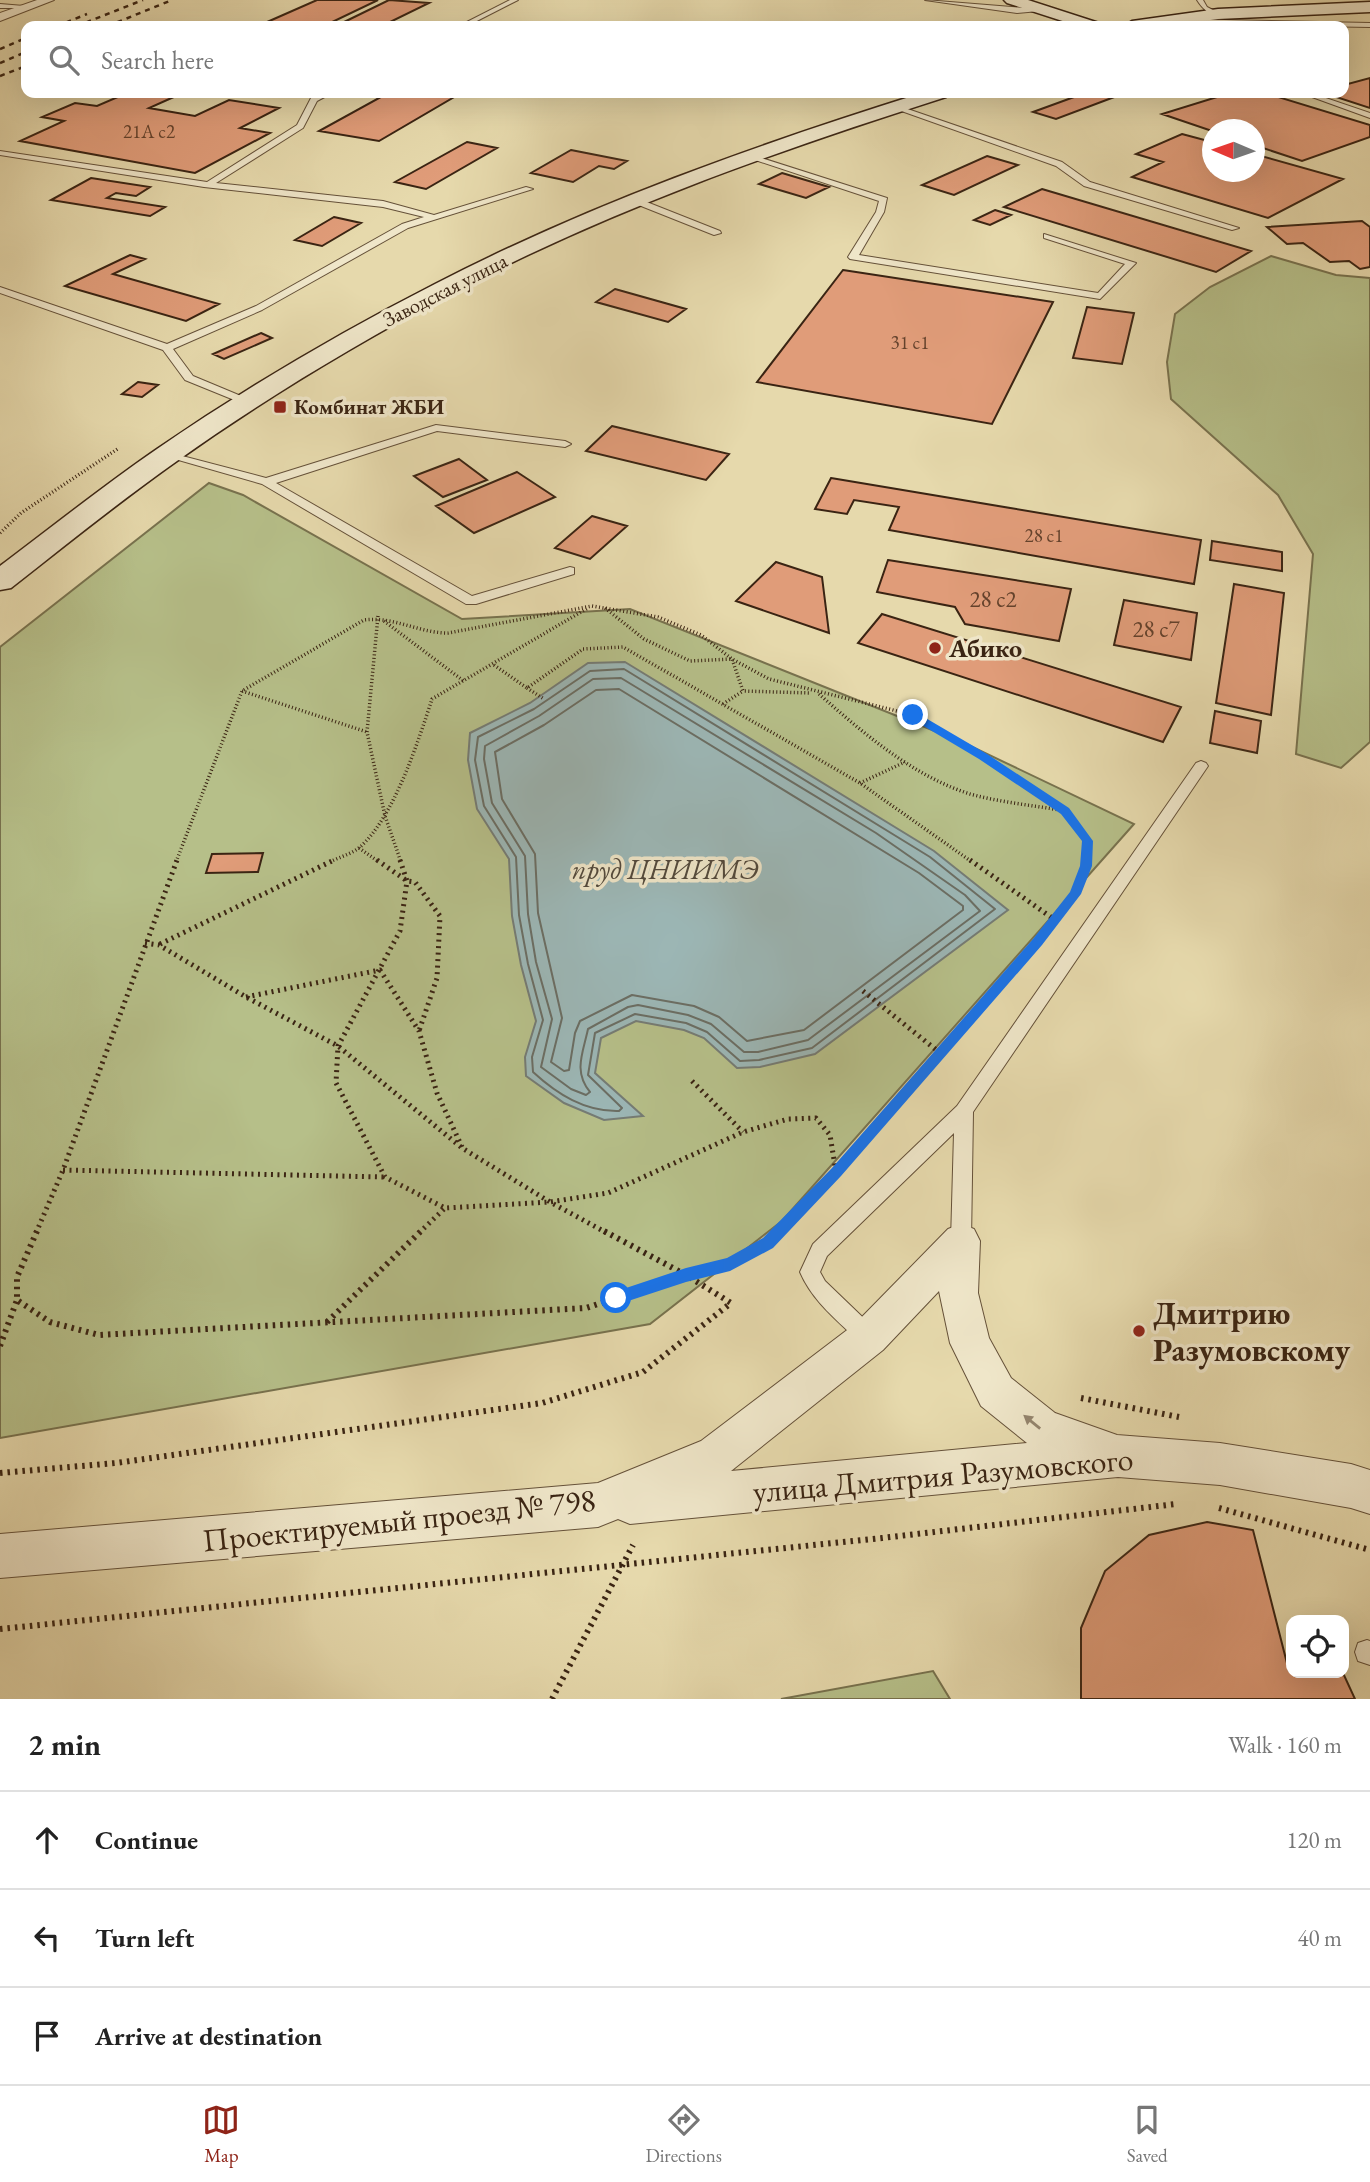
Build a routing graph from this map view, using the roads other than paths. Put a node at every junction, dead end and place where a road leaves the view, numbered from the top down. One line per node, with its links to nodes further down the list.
1 (47, 0): 8 (street)
2 (515, 0): 13 (lane)
3 (928, 0): 9 (lane)
4 (1012, 0): 9 (street)
5 (1200, 0): 10 (lane)
6 (0, 6): 8 (lane)
7 (1370, 7): 10 (street)
8 (24, 8): 11 (street)
9 (1048, 10): 14 (street)
10 (1218, 14): 12 (street)
11 (0, 17)
12 (1171, 20): 15 (street); 16 (lane)
13 (472, 21)
14 (1079, 21)
15 (1164, 21)
16 (1184, 21)
17 (1349, 24): 18 (lane)
18 (1370, 25)
19 (318, 98): 26 (lane)
20 (923, 98): 22 (street, Заводская улица)
21 (1319, 98): 23 (lane)
22 (896, 106): 25 (street, Заводская улица); 30 (lane)
23 (1370, 116)
24 (0, 153): 26 (lane)
25 (752, 156): 28 (street, Заводская улица); 32 (lane)
26 (209, 184): 29 (lane)
27 (529, 189): 29 (lane)
28 (634, 200): 31 (lane); 35 (street, Заводская улица)
29 (433, 217): 34 (lane)
30 (1235, 228)
31 (717, 233)
32 (1047, 236)
33 (0, 290): 34 (lane)
34 (167, 348): 35 (lane)
35 (249, 403): 37 (street, Заводская улица)
36 (565, 444): 38 (lane)
37 (167, 455): 38 (lane); 40 (street, Заводская улица)
38 (266, 482): 39 (lane)
39 (570, 570)
40 (0, 581)
41 (1201, 766): 42 (lane)
42 (964, 1111): 43 (lane); 44 (lane)
43 (961, 1241): 44 (street, Проектируемый проезд № 798); 45 (street, one-way to 43)
44 (869, 1337): 47 (street, Проектируемый проезд № 798)
45 (1118, 1456): 46 (street, улица Дмитрия Разумовского); 47 (street, улица Дмитрия Разумовского)
46 (1370, 1492)
47 (598, 1505): 48 (street, Проектируемый проезд № 798)
48 (0, 1556)

